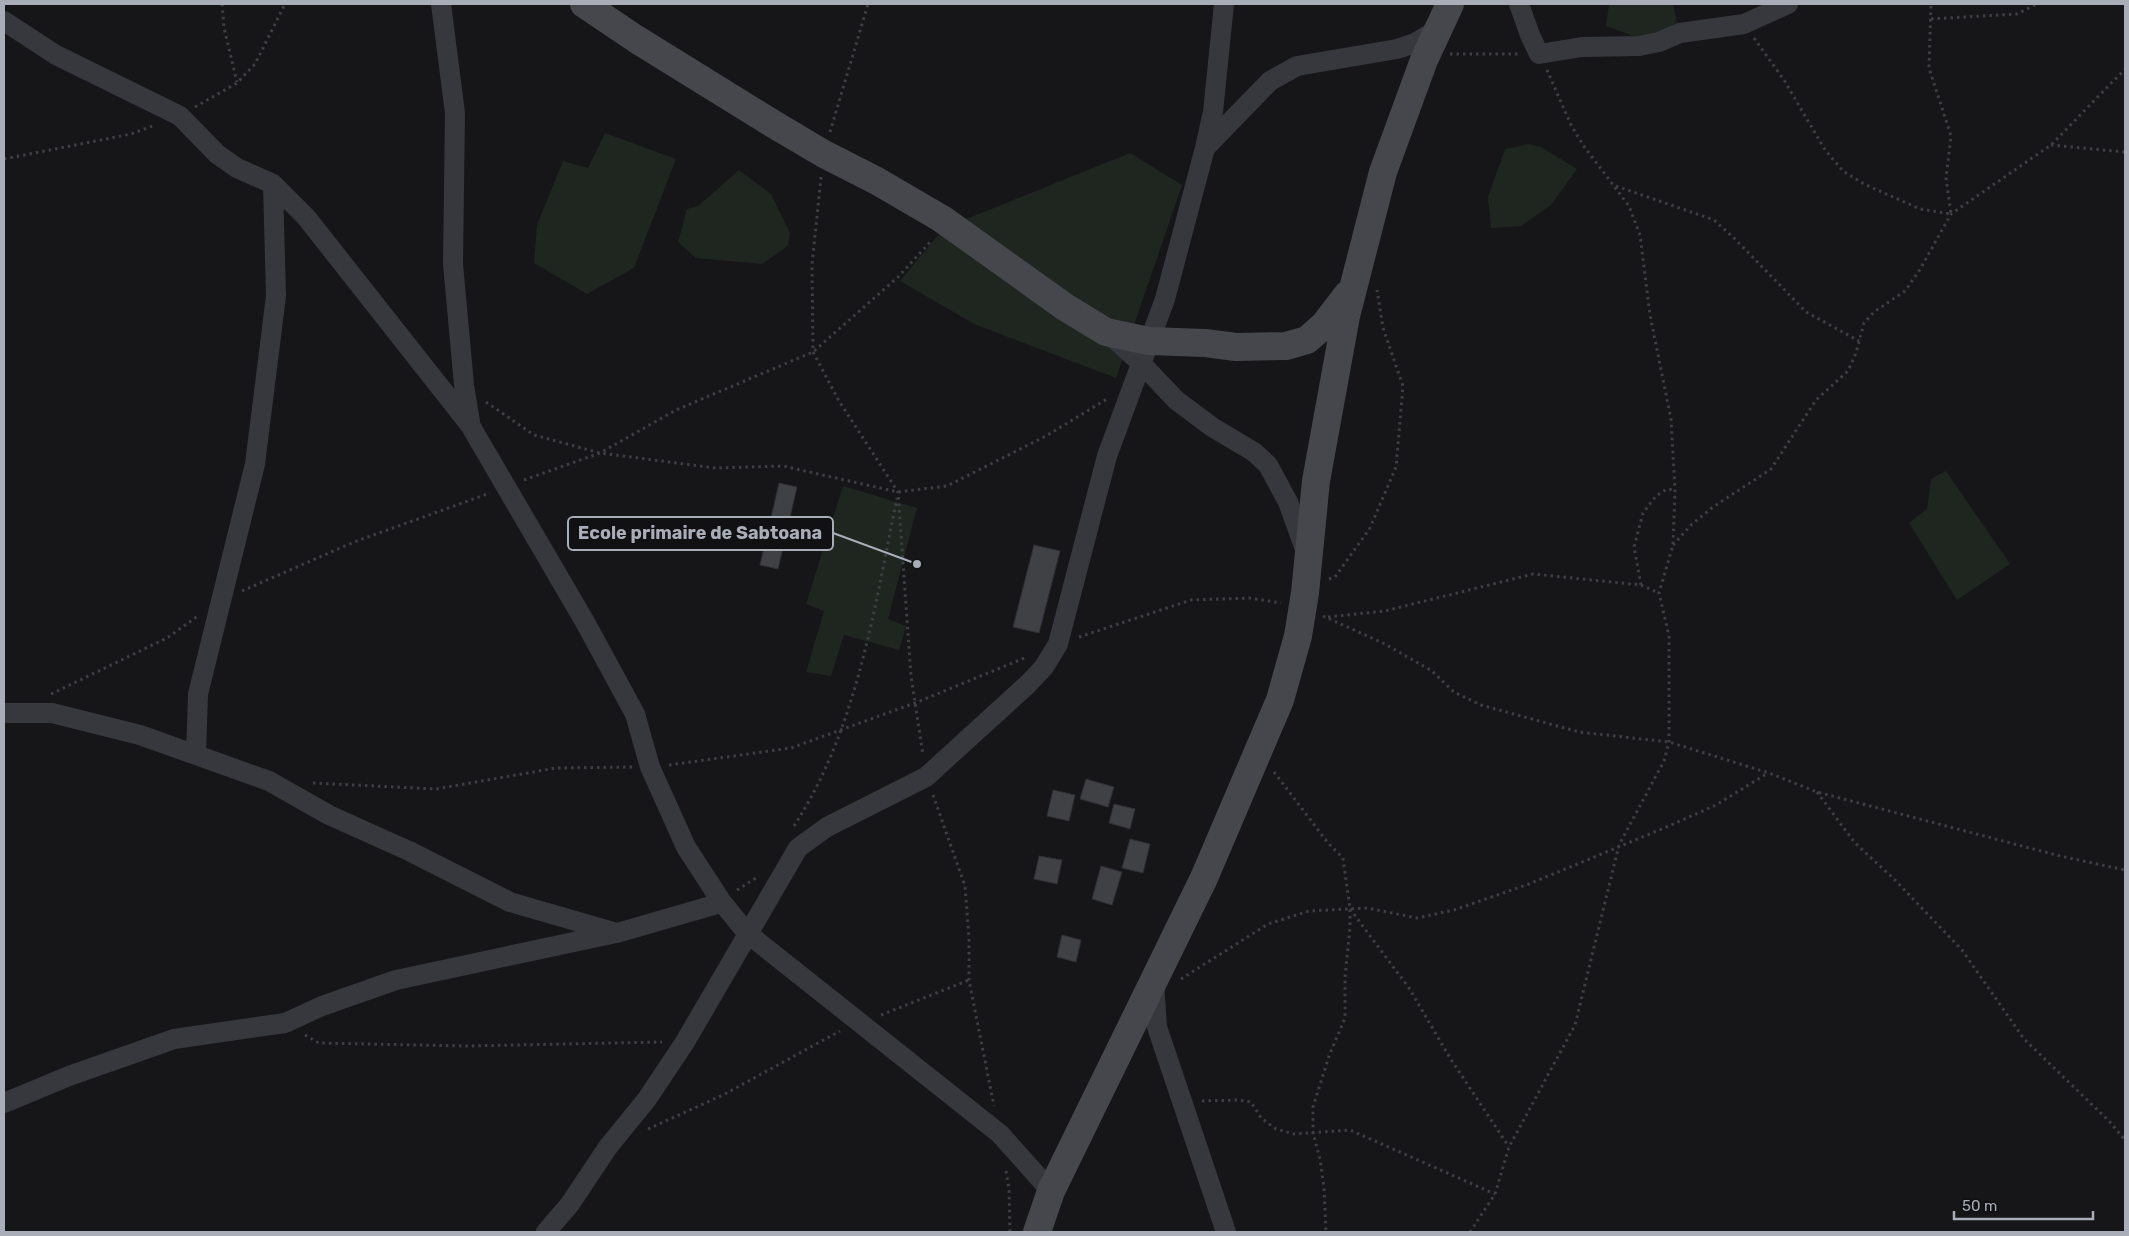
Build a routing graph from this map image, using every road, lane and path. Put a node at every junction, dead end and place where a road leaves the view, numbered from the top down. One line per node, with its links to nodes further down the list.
1 (222, 4): 17 (path)
2 (440, 4): 28 (street)
3 (584, 4): 21 (street)
4 (868, 4): 21 (path)
5 (1224, 4): 19 (street)
6 (1450, 4): 14 (street)
7 (1519, 4): 15 (street)
8 (1788, 4): 13 (street)
9 (1931, 4): 11 (path)
10 (2037, 4): 11 (path)
11 (1931, 19): 24 (path)
12 (4, 21): 22 (street)
13 (1744, 24): 15 (street); 24 (path)
14 (1433, 40): 15 (path); 19 (street); 25 (street)
15 (1539, 54): 23 (path)
16 (2125, 69): 18 (path)
17 (237, 83)
18 (2051, 145): 20 (path); 24 (path)
19 (1205, 148): 27 (street)
20 (2125, 152)
21 (824, 154): 27 (street); 31 (path)
22 (273, 184): 29 (street); 44 (street)
23 (1616, 186): 26 (path); 30 (path)
24 (1951, 214): 26 (path)
25 (1364, 284): 27 (street); 33 (street); 36 (path)
26 (1859, 340): 32 (path)
27 (1142, 362): 31 (path); 33 (street); 38 (street)
28 (464, 385): 29 (street); 31 (path)
29 (470, 425): 45 (street)
30 (1675, 490): 32 (path); 34 (path)
31 (898, 492): 39 (path); 41 (path)
32 (1673, 545): 35 (path)
33 (1308, 557): 36 (street)
34 (1641, 585): 35 (path); 36 (path)
35 (1659, 593): 42 (path)
36 (1311, 606): 37 (street); 37 (path); 38 (path); 42 (path)
37 (1298, 636): 43 (street)
38 (1058, 644): 39 (path); 47 (street)
39 (915, 703): 41 (path); 47 (path)
40 (4, 713): 44 (street)
41 (841, 730): 45 (path); 50 (path)
42 (1670, 742): 46 (path); 51 (path)
43 (1258, 750): 54 (path); 58 (street)
44 (196, 755): 55 (street)
45 (650, 767): 48 (path); 53 (street)
46 (1769, 773): 49 (path); 51 (path)
47 (926, 777): 56 (street); 57 (path)
48 (308, 783)
49 (1817, 792): 52 (path); 67 (path)
50 (791, 831)
51 (1619, 845): 54 (path); 68 (path)
52 (2125, 870)
53 (721, 901): 55 (street); 56 (street)
54 (1350, 909): 58 (path); 65 (path); 68 (path)
55 (617, 932): 59 (street)
56 (747, 933): 60 (street); 61 (street)
57 (968, 980): 60 (path); 66 (path)
58 (1155, 989): 62 (street); 70 (street)
59 (285, 1023): 61 (path); 63 (street)
60 (860, 1023): 64 (path); 66 (street)
61 (685, 1042): 72 (street)
62 (1181, 1102): 65 (path); 75 (street)
63 (4, 1103)
64 (644, 1131)
65 (1313, 1133): 71 (path); 76 (path)
66 (1000, 1134): 70 (street)
67 (2125, 1140)
68 (1509, 1148): 71 (path)
69 (1006, 1170): 73 (path)
70 (1051, 1191): 74 (street)
71 (1495, 1194): 77 (path)
72 (546, 1232)
73 (1010, 1232)
74 (1037, 1232)
75 (1226, 1232)
76 (1326, 1232)
77 (1470, 1232)

